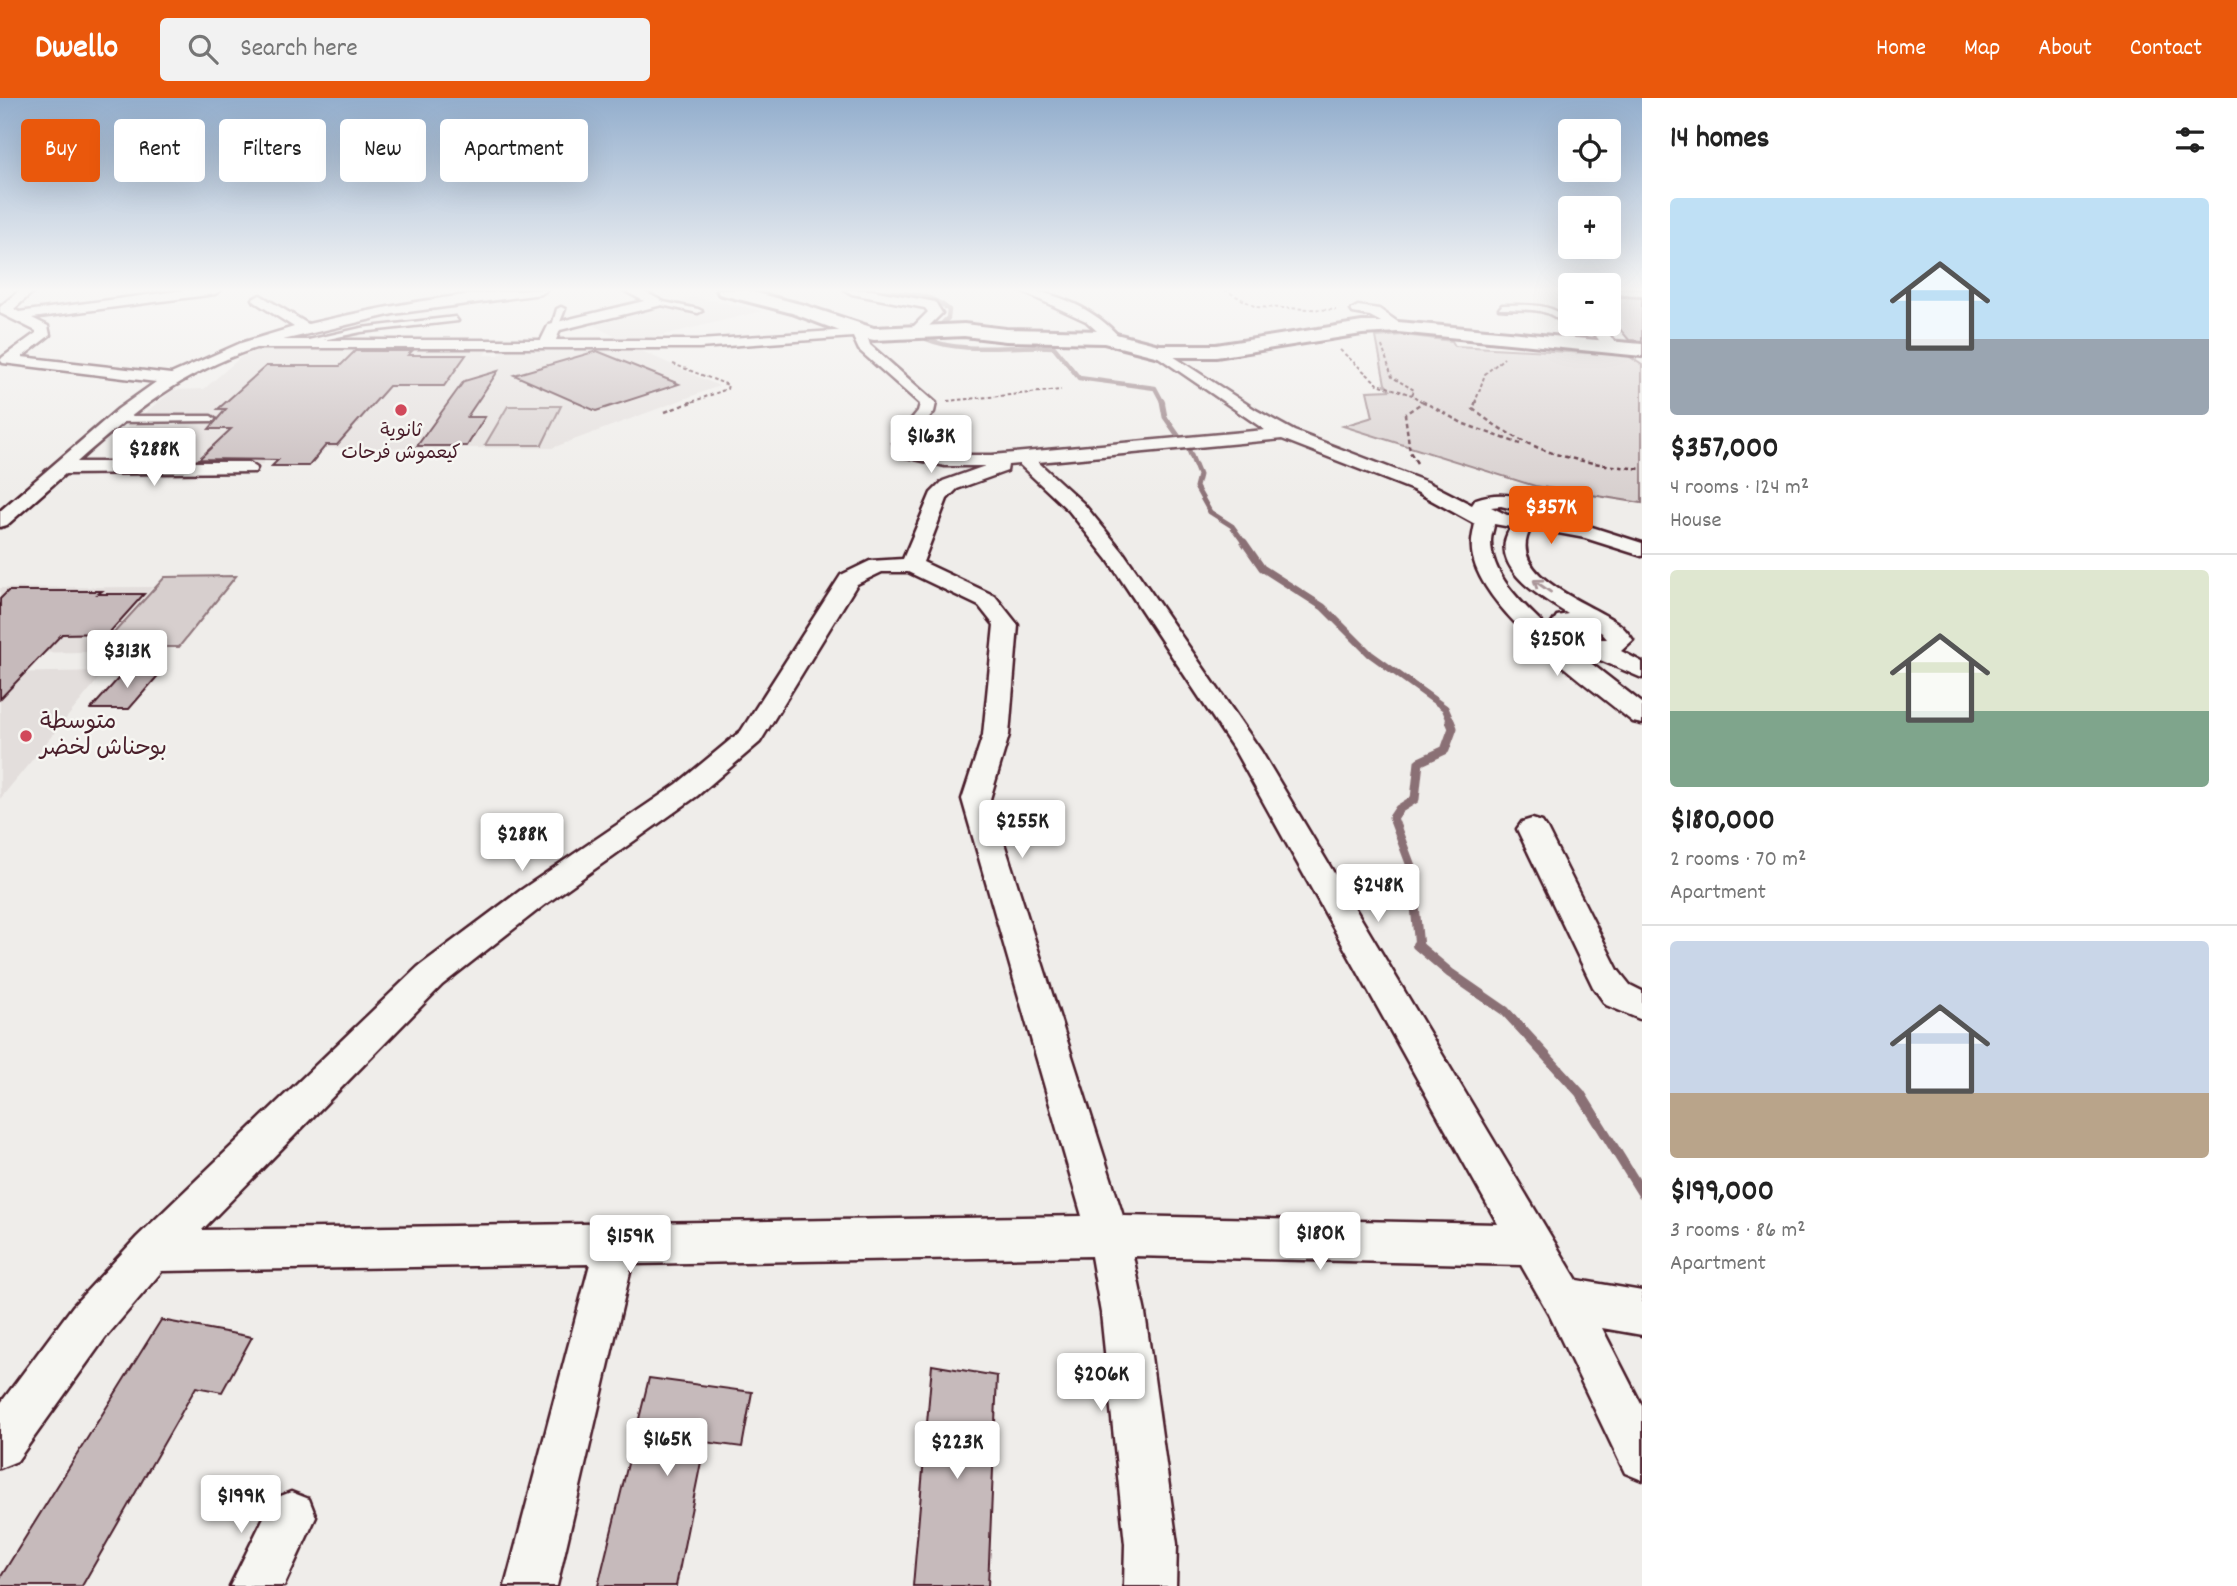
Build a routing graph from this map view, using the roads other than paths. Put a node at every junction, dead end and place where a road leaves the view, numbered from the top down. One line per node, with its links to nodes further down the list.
1 (213, 359): 5 (street)
2 (878, 359): 9 (street)
3 (1171, 359): 8 (street)
4 (4, 362): 5 (street)
5 (173, 379): 6 (street)
6 (116, 419): 7 (lane); 10 (street)
7 (211, 419)
8 (1286, 433): 9 (street); 12 (street)
9 (1023, 458): 18 (street); 32 (street)
10 (60, 468): 11 (street); 15 (street)
11 (248, 468)
12 (1437, 492): 13 (street); 13 (street)
13 (1487, 512): 14 (street); 19 (street)
14 (1528, 516): 16 (street); 17 (street)
15 (0, 521)
16 (1642, 550)
17 (1514, 558): 19 (street); 20 (street, one-way to 17)
18 (911, 565): 30 (street); 33 (street)
19 (1508, 591): 21 (street); 22 (street)
20 (1600, 623): 22 (street); 23 (street)
21 (1534, 626): 22 (street); 27 (street)
22 (1561, 628): 24 (street)
23 (1621, 640): 24 (street); 25 (street)
24 (1587, 645): 26 (street)
25 (1642, 660)
26 (1642, 671)
27 (1642, 716)
28 (1532, 829): 29 (street)
29 (1642, 1006)
30 (1108, 1236): 31 (street); 32 (street); 41 (street)
31 (616, 1244): 33 (street); 40 (street)
32 (1532, 1245): 34 (street)
33 (152, 1251): 36 (street)
34 (1564, 1299): 35 (street); 37 (street)
35 (1642, 1314)
36 (0, 1444)
37 (1642, 1456)
38 (291, 1517): 39 (street)
39 (256, 1586)
40 (531, 1586)
41 (1150, 1586)

